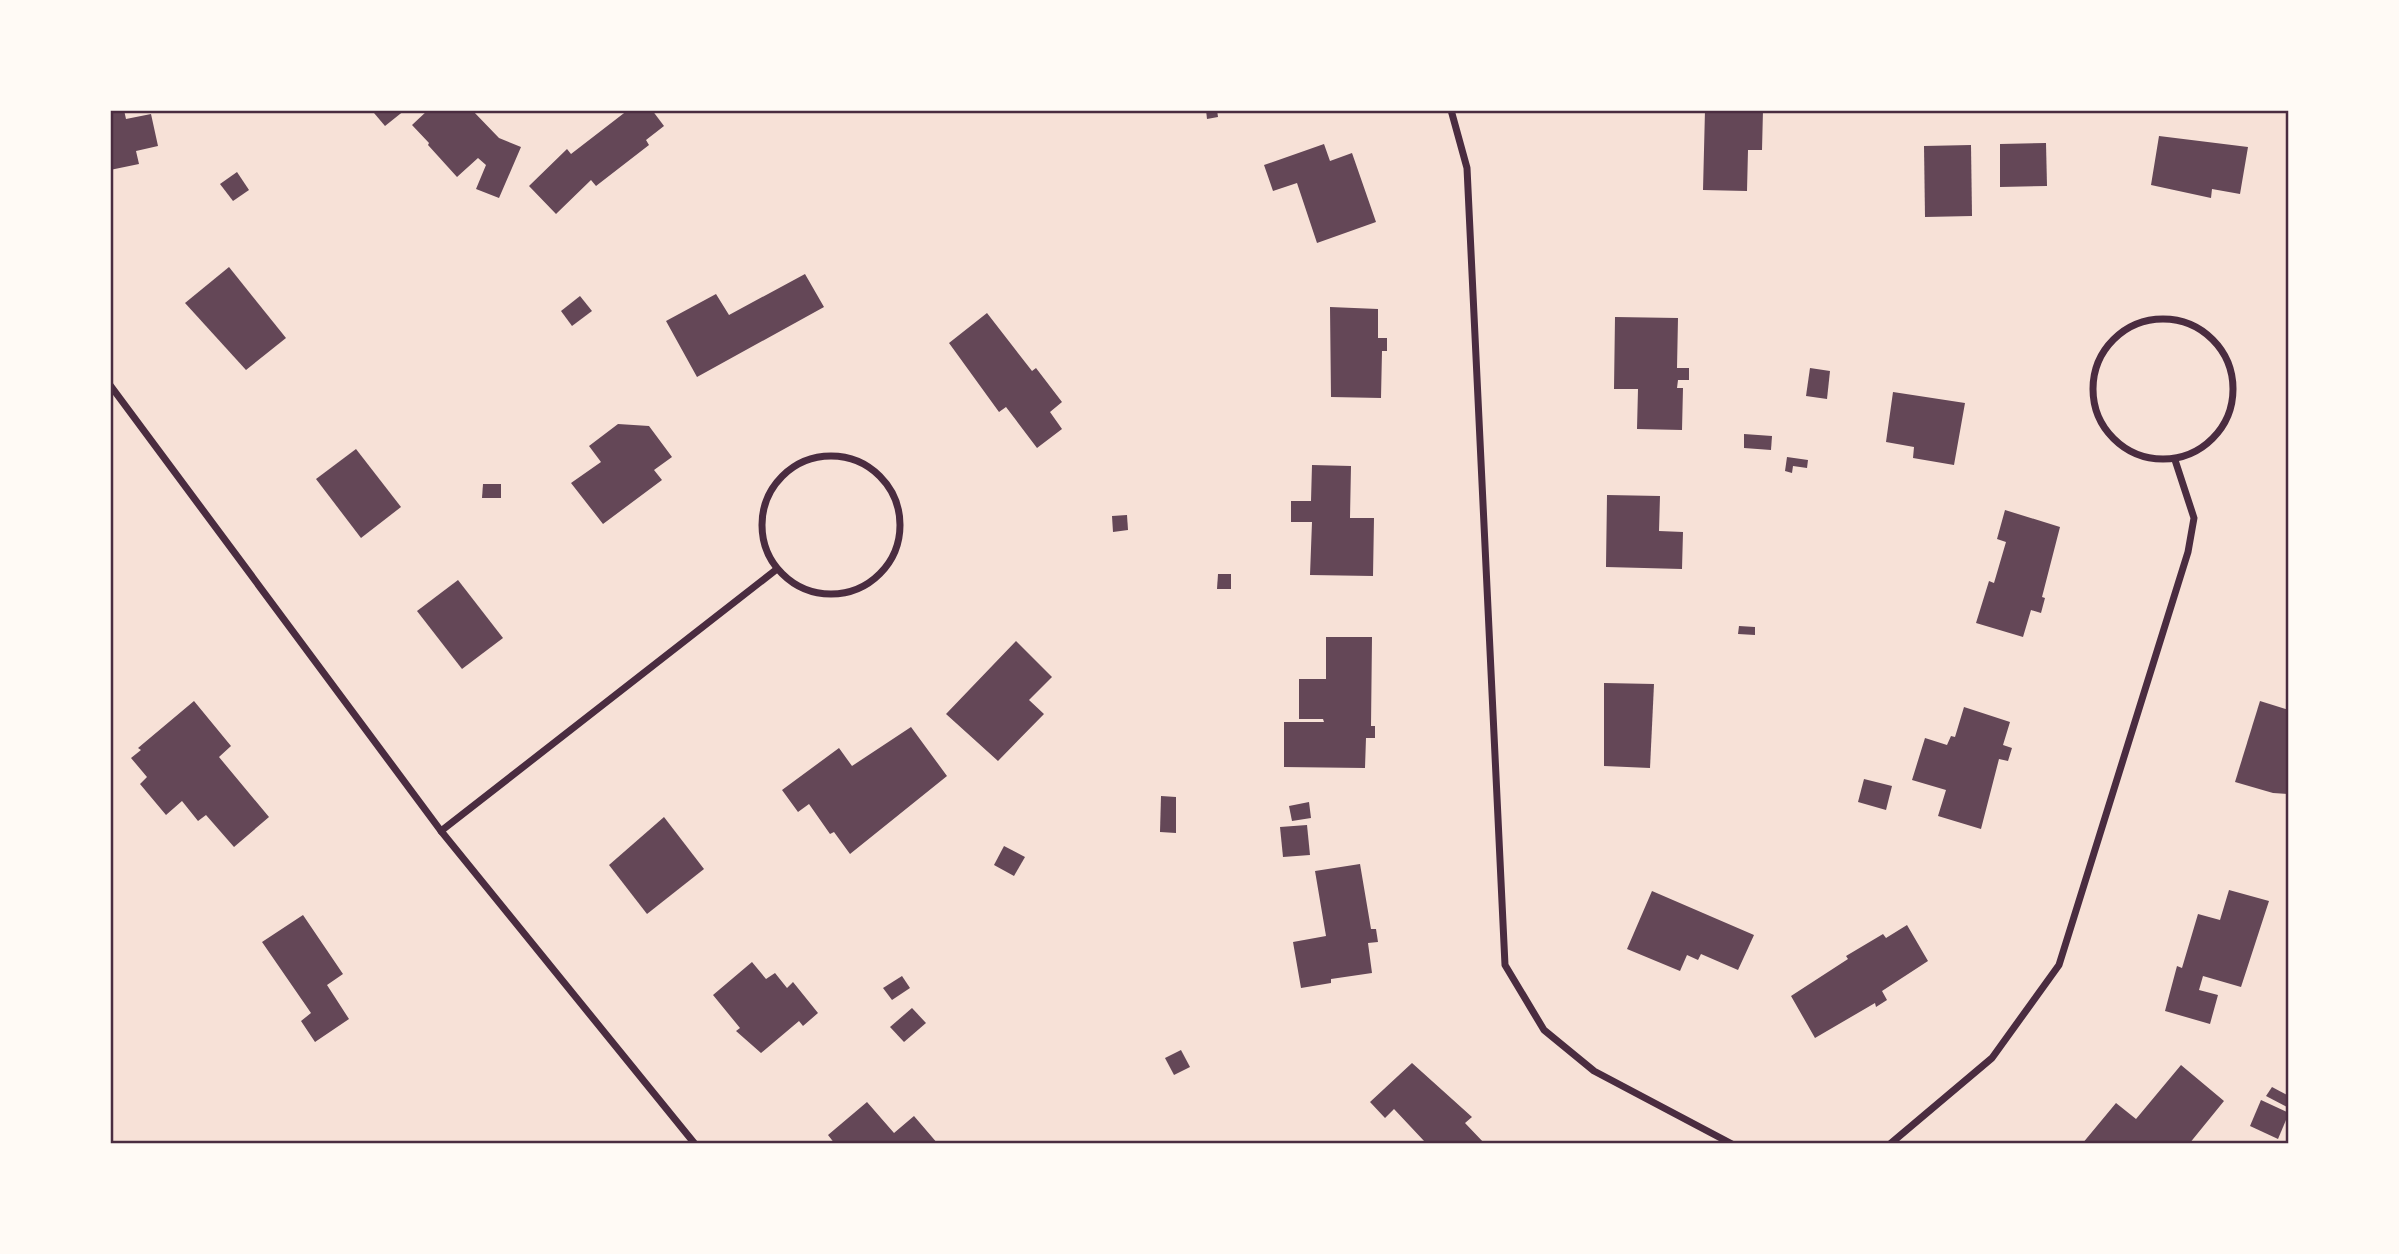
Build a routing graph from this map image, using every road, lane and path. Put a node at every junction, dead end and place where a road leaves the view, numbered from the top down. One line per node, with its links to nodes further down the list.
1 (1451, 110): 7 (street)
2 (110, 385): 5 (street)
3 (2175, 460): 3 (street); 8 (street)
4 (778, 569): 4 (street); 5 (street)
5 (441, 831): 6 (street)
6 (695, 1144)
7 (1732, 1144)
8 (1890, 1144)

